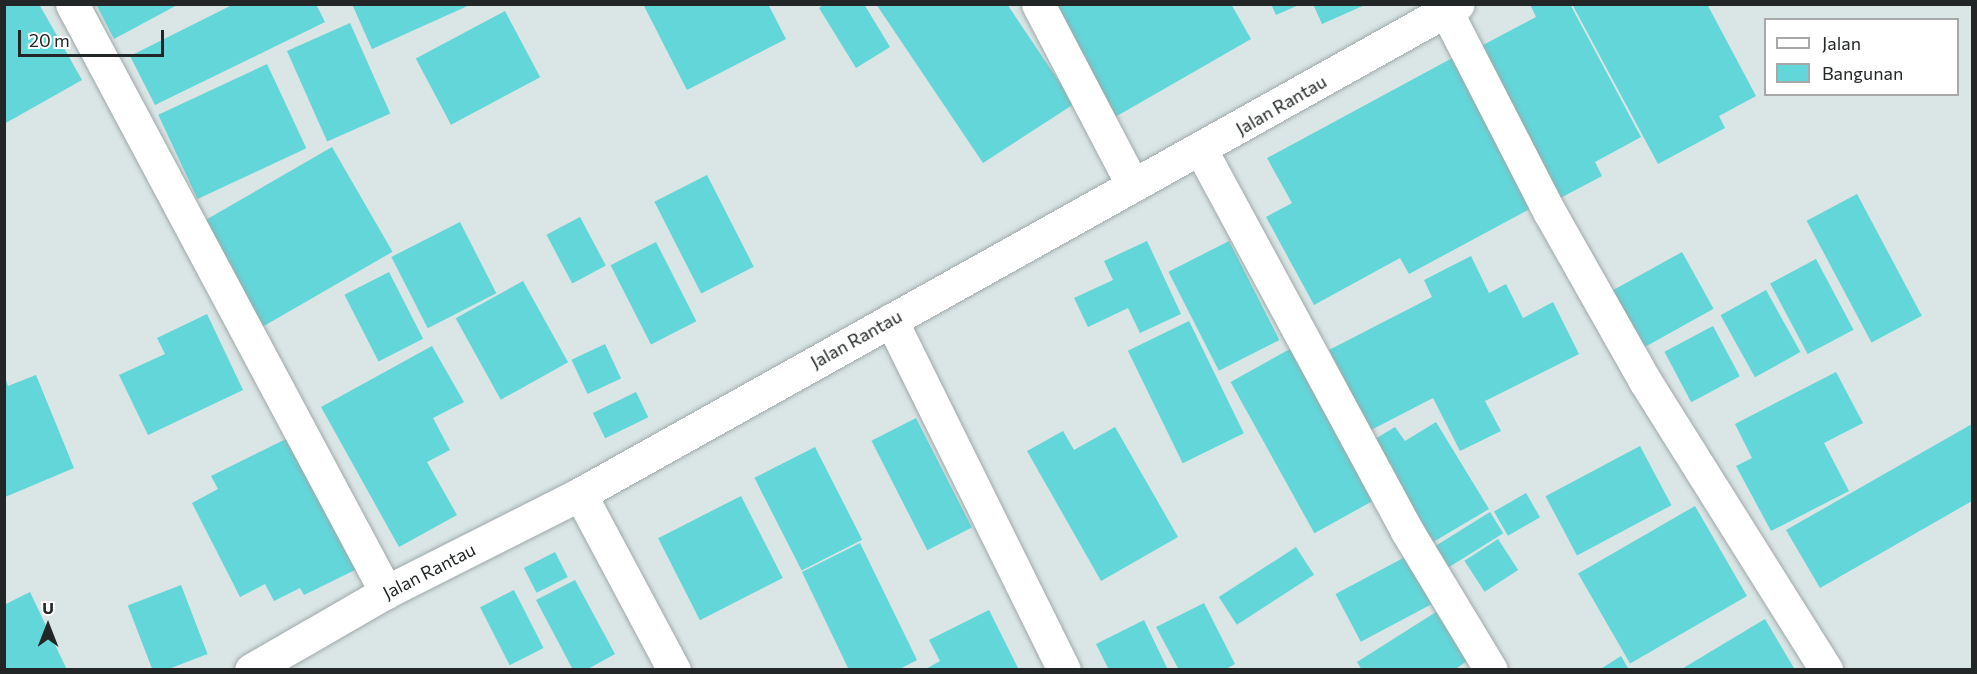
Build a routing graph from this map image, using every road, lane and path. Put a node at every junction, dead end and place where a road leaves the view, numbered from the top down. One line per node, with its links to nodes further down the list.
1 (72, 4): 8 (street)
2 (1038, 4): 5 (street)
3 (1452, 8): 4 (street, Jalan Rantau); 13 (street)
4 (1202, 150): 5 (street, Jalan Rantau); 12 (street)
5 (1131, 182): 6 (street, Jalan Rantau)
6 (891, 320): 7 (street, Jalan Rantau); 11 (street)
7 (580, 494): 8 (street, Jalan Rantau); 10 (street)
8 (386, 592): 9 (street, Jalan Rantau)
9 (251, 669)
10 (674, 669)
11 (1064, 669)
12 (1491, 669)
13 (1826, 669)

